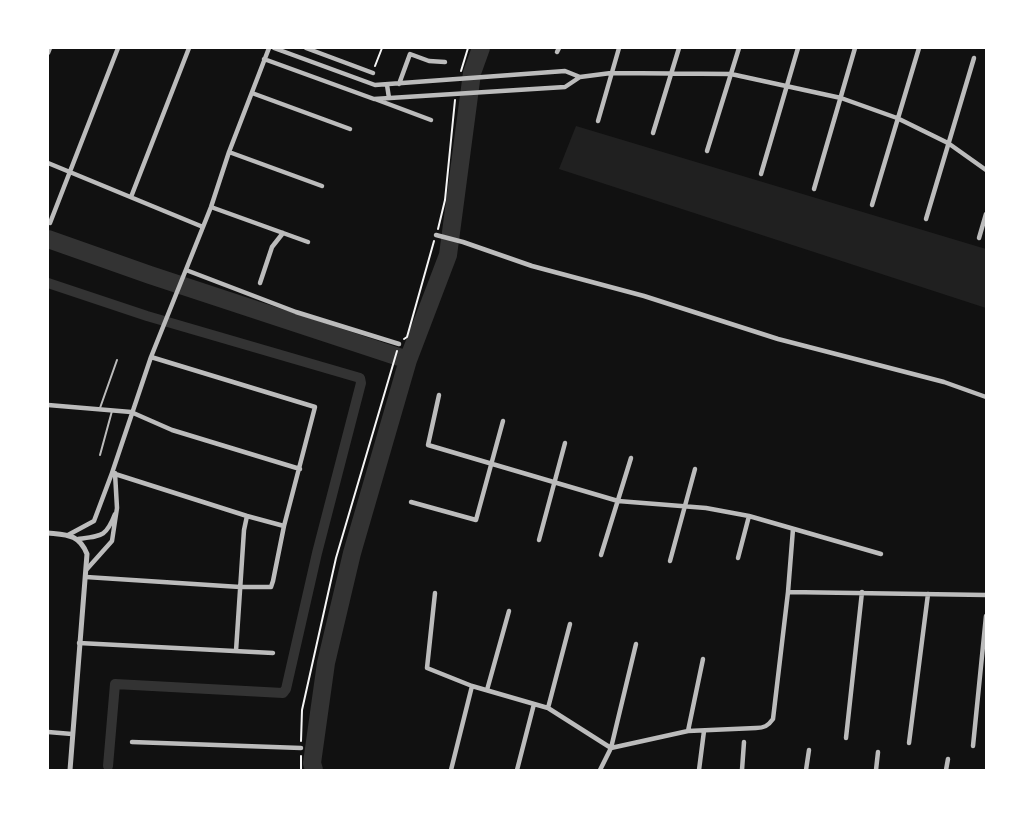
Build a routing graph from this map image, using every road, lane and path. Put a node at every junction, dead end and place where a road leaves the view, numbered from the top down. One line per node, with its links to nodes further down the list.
1 (50, 48): 16 (street)
2 (118, 48): 44 (street)
3 (189, 48): 48 (street)
4 (269, 48): 18 (street)
5 (274, 48): 27 (street)
6 (306, 48): 15 (street)
7 (382, 48): 21 (path)
8 (468, 48): 24 (path)
9 (619, 48): 22 (street)
10 (678, 48): 20 (street)
11 (739, 48): 23 (street)
12 (798, 48): 28 (street)
13 (855, 48): 32 (street)
14 (919, 48): 34 (street)
15 (313, 49): 21 (street)
16 (48, 53)
17 (974, 58): 39 (street)
18 (264, 59): 29 (street); 33 (street)
19 (445, 62): 26 (street)
20 (671, 72): 22 (street); 23 (street); 38 (street)
21 (372, 73)
22 (612, 73): 25 (street); 36 (street)
23 (731, 74): 28 (street); 40 (street)
24 (459, 76)
25 (580, 77): 26 (street); 31 (street)
26 (399, 84): 27 (street)
27 (387, 85): 31 (street)
28 (787, 85): 32 (street); 45 (street)
29 (252, 93): 37 (street); 41 (street)
30 (455, 95): 56 (path)
31 (389, 98): 33 (street)
32 (841, 98): 34 (street); 47 (street)
33 (374, 99): 35 (street)
34 (897, 118): 39 (street); 49 (street)
35 (431, 120)
36 (598, 121)
37 (350, 129)
38 (652, 133)
39 (948, 143): 43 (street); 52 (street)
40 (707, 151)
41 (229, 152): 46 (street); 50 (street)
42 (48, 163): 44 (street)
43 (986, 170)
44 (71, 171): 48 (street); 53 (street)
45 (761, 174)
46 (322, 186)
47 (814, 189)
48 (131, 197): 54 (street)
49 (872, 205)
50 (211, 206): 54 (street); 55 (street)
51 (986, 214): 57 (street)
52 (926, 218)
53 (50, 223)
54 (203, 227): 59 (street)
55 (283, 233): 58 (street); 60 (street)
56 (436, 235): 61 (path); 65 (street)
57 (979, 238)
58 (308, 242)
59 (186, 270): 61 (street); 62 (street)
60 (260, 283)
61 (399, 344): 124 (path)
62 (151, 357): 69 (street); 76 (street)
63 (118, 360): 67 (lane)
64 (439, 395): 74 (street)
65 (986, 397)
66 (48, 405): 67 (street)
67 (100, 410): 68 (street)
68 (112, 411): 69 (street); 72 (lane)
69 (131, 412): 76 (street); 77 (street)
70 (503, 421): 74 (street)
71 (565, 442): 78 (street)
72 (100, 454)
73 (631, 458): 79 (street)
74 (492, 464): 78 (street); 80 (street)
75 (695, 468): 81 (street)
76 (300, 469): 85 (street)
77 (114, 472): 82 (street); 83 (street); 88 (street)
78 (554, 482): 79 (street); 90 (street)
79 (618, 501): 81 (street); 92 (street)
80 (411, 502)
81 (684, 507): 84 (street); 94 (street)
82 (117, 508): 89 (street); 95 (street)
83 (247, 516): 85 (street); 97 (street)
84 (749, 516): 86 (street); 93 (street)
85 (284, 526): 97 (street)
86 (793, 529): 91 (street); 98 (street)
87 (48, 533): 88 (street)
88 (68, 535): 89 (street)
89 (78, 539): 95 (street)
90 (538, 540)
91 (881, 554)
92 (601, 555)
93 (738, 558)
94 (670, 561)
95 (87, 569): 96 (street)
96 (86, 577): 97 (street); 106 (street)
97 (240, 588): 108 (street)
98 (788, 592): 99 (street); 116 (street)
99 (862, 592): 101 (street); 119 (street)
100 (435, 593): 111 (street)
101 (928, 594): 102 (street); 122 (street)
102 (986, 595)
103 (509, 611): 112 (street)
104 (986, 616): 123 (street)
105 (570, 624): 114 (street)
106 (79, 643): 108 (street); 118 (street)
107 (636, 644): 125 (street)
108 (236, 651): 109 (street)
109 (273, 653)
110 (703, 659): 115 (street)
111 (472, 686): 112 (street); 131 (street)
112 (488, 690): 113 (street)
113 (534, 704): 114 (street); 132 (street)
114 (548, 708): 125 (street)
115 (688, 731): 116 (street); 125 (street)
116 (704, 731): 134 (street)
117 (48, 732): 118 (street)
118 (72, 734): 129 (street)
119 (846, 738)
120 (132, 742): 124 (street)
121 (744, 742): 135 (street)
122 (909, 743)
123 (973, 746)
124 (301, 748): 130 (path)
125 (611, 748): 133 (street)
126 (809, 750): 136 (street)
127 (878, 752): 137 (street)
128 (948, 759): 138 (street)
129 (70, 770)
130 (301, 770)
131 (451, 770)
132 (517, 770)
133 (600, 770)
134 (699, 770)
135 (742, 770)
136 (806, 770)
137 (876, 770)
138 (946, 770)

